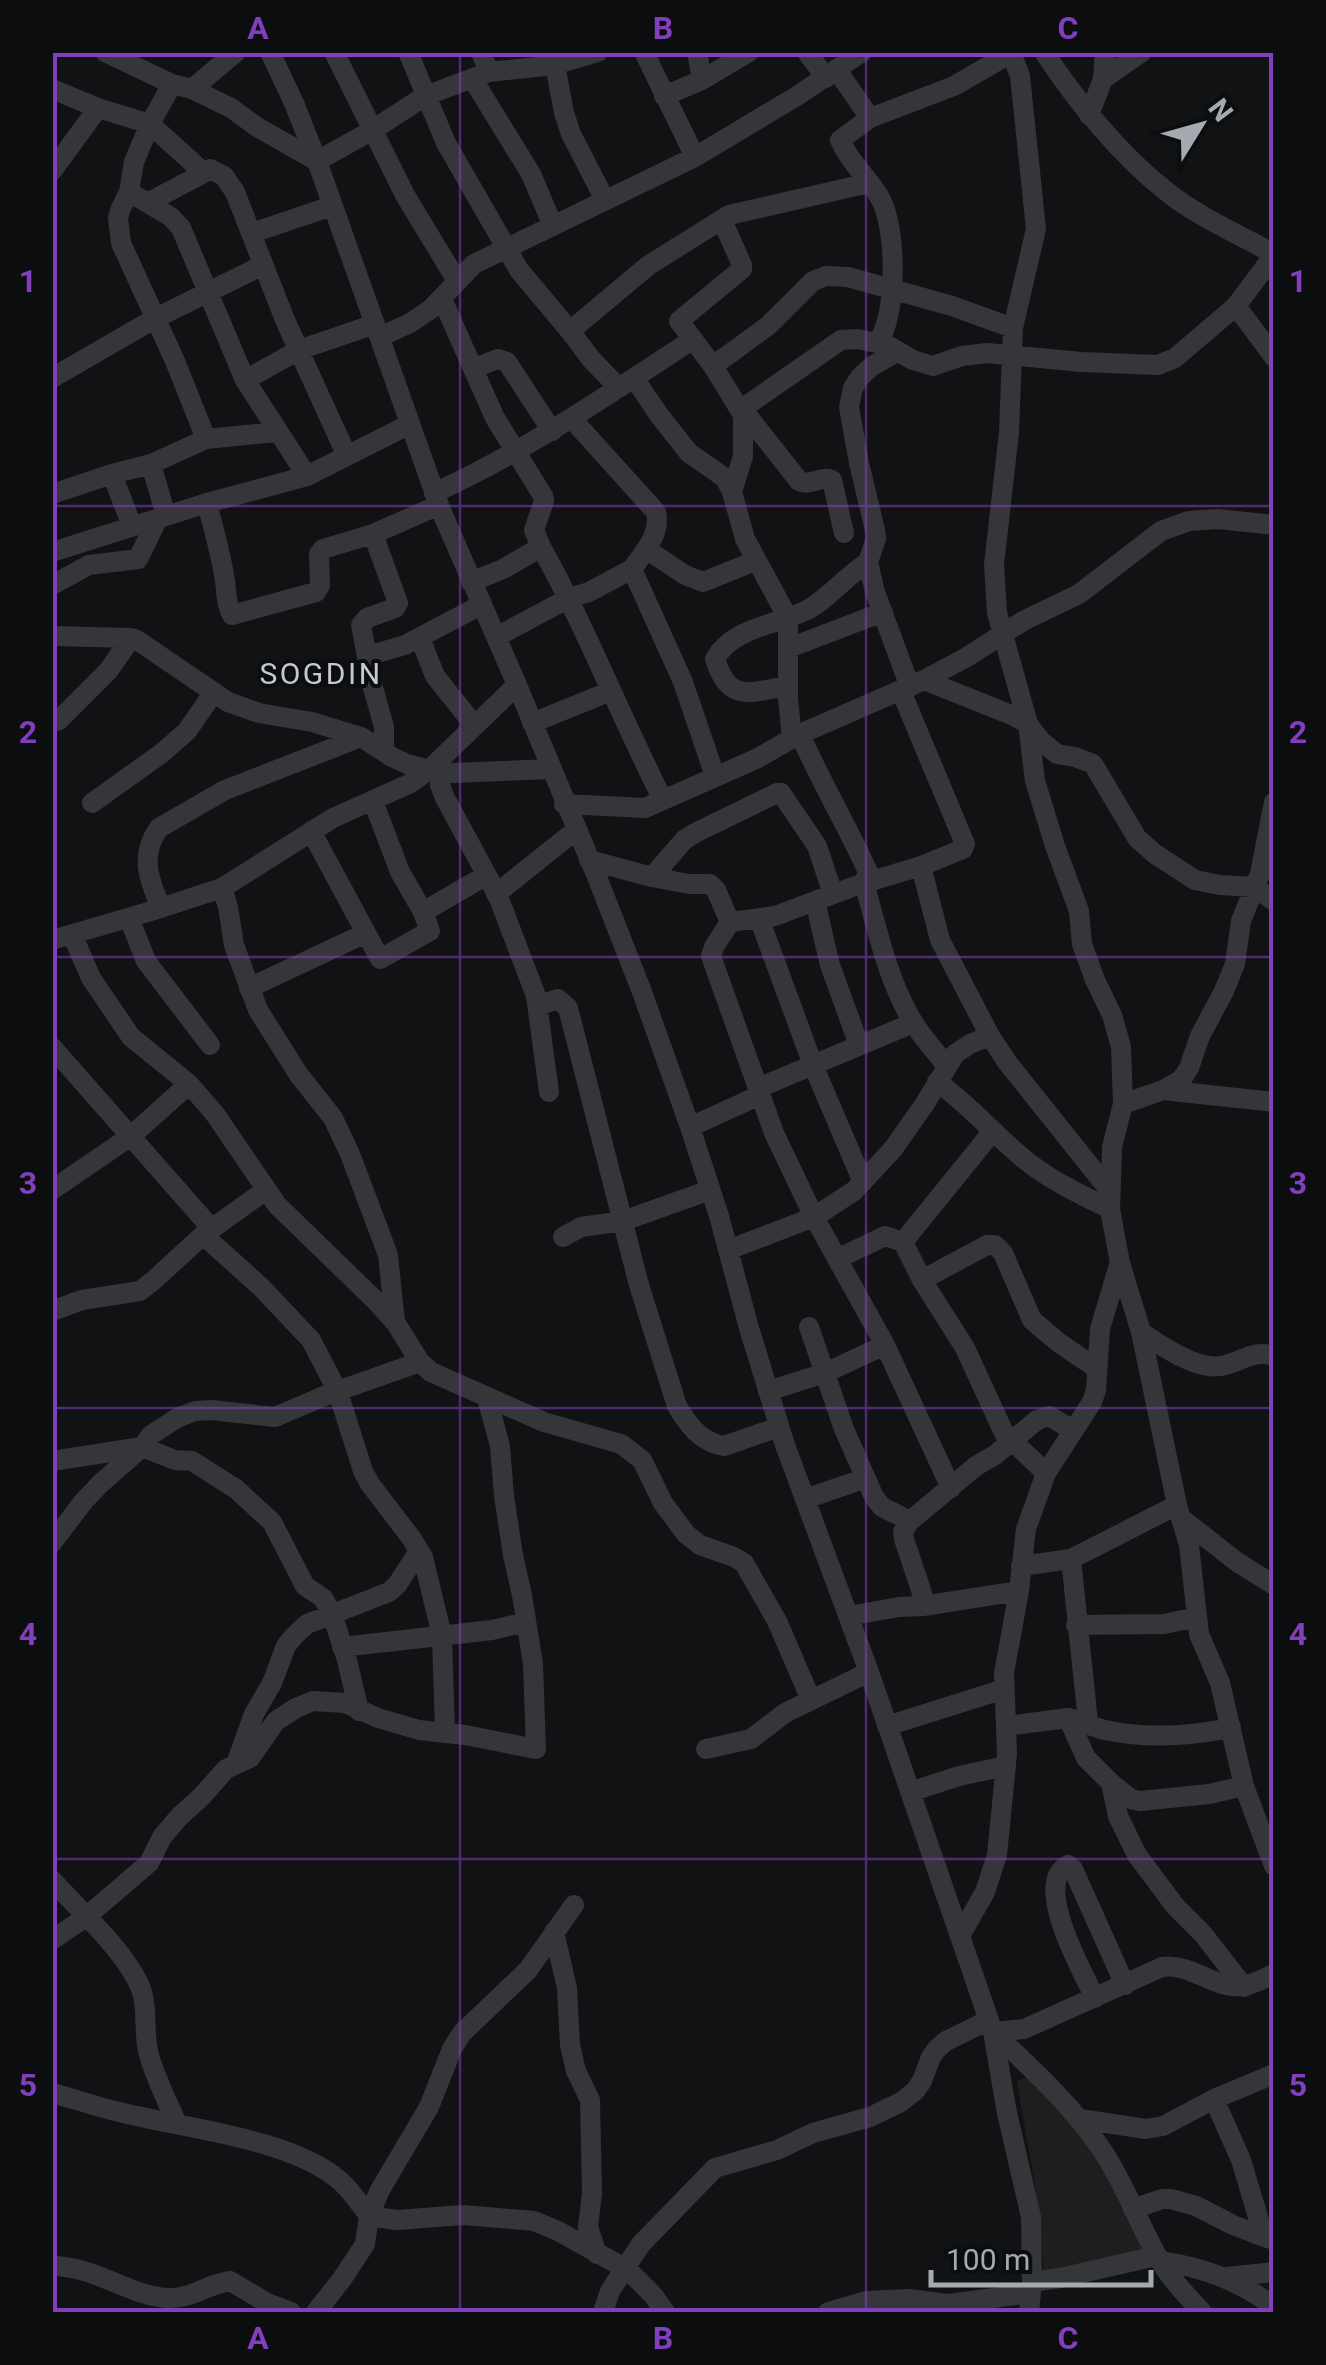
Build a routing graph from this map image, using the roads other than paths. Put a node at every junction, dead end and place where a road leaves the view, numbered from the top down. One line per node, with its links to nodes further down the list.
1 (104, 52): 21 (street)
2 (270, 52): 31 (street)
3 (334, 52): 29 (street)
4 (408, 52): 23 (street)
5 (598, 52): 16 (street)
6 (644, 52): 24 (street)
7 (697, 52): 20 (street)
8 (748, 52): 20 (street)
9 (807, 52): 18 (street)
10 (862, 52): 18 (street)
11 (1044, 52): 26 (street)
12 (1104, 52): 19 (street)
13 (1142, 52): 19 (street)
14 (1011, 53): 27 (street); 51 (street)
15 (228, 55): 21 (street)
16 (554, 59): 17 (street); 36 (street)
17 (481, 67): 23 (street); 40 (street)
18 (831, 74): 27 (street); 30 (street)
19 (1103, 79): 26 (street)
20 (702, 80): 24 (street)
21 (182, 86): 28 (street); 31 (street)
22 (52, 89): 25 (street)
23 (425, 96): 29 (street); 42 (street)
24 (664, 96): 30 (street)
25 (98, 108): 28 (street); 32 (street)
26 (1089, 114): 43 (street)
27 (870, 118): 34 (street)
28 (150, 124): 33 (street); 35 (street)
29 (371, 131): 31 (street); 45 (street)
30 (695, 157): 36 (street)
31 (317, 161): 38 (street)
32 (52, 171)
33 (204, 172): 37 (street); 41 (street)
34 (869, 183): 39 (street); 46 (street)
35 (129, 192): 37 (street); 50 (street)
36 (605, 200): 40 (street)
37 (150, 202): 47 (street)
38 (332, 206): 41 (street); 52 (street)
39 (722, 220): 53 (street); 54 (street)
40 (553, 226): 42 (street)
41 (252, 232): 44 (street)
42 (506, 250): 45 (street); 53 (street)
43 (1274, 255): 49 (street)
44 (264, 265): 47 (street); 56 (street)
45 (457, 281): 48 (street)
46 (890, 291): 51 (street); 55 (street); 59 (street)
47 (209, 292): 50 (street); 62 (street)
48 (442, 299): 52 (street); 60 (street)
49 (1236, 306): 57 (street); 58 (street)
50 (154, 318): 61 (street); 69 (street)
51 (1013, 328): 57 (street)
52 (378, 330): 56 (street); 66 (street)
53 (570, 330): 63 (street)
54 (692, 340): 59 (street); 63 (street)
55 (889, 347): 57 (street); 64 (street); 88 (street)
56 (299, 350): 62 (street); 71 (street)
57 (1012, 355): 96 (street)
58 (1274, 357)
59 (712, 366): 64 (street)
60 (474, 368): 68 (street); 70 (street)
61 (54, 374)
62 (245, 380): 67 (street)
63 (626, 383): 65 (street); 75 (street)
64 (742, 412): 75 (street); 82 (street)
65 (572, 419): 68 (street); 85 (street)
66 (410, 424): 71 (street); 77 (street)
67 (277, 432): 69 (street); 74 (street)
68 (552, 432): 70 (street)
69 (206, 439): 72 (street)
70 (517, 452): 77 (street); 84 (street)
71 (347, 456): 74 (street)
72 (151, 464): 73 (street); 79 (street)
73 (112, 474): 76 (street); 81 (street)
74 (307, 476): 78 (street)
75 (732, 492): 87 (street)
76 (52, 494)
77 (437, 500): 83 (street); 90 (street)
78 (207, 502): 79 (street); 83 (street)
79 (162, 517): 81 (street); 91 (street)
80 (1274, 524): 96 (street)
81 (132, 526): 86 (street)
82 (844, 532)
83 (373, 534): 102 (street)
84 (541, 547): 90 (street); 92 (street)
85 (646, 549): 87 (street); 89 (street)
86 (52, 552)
87 (755, 561): 95 (street)
88 (868, 562): 94 (street); 95 (street)
89 (632, 570): 92 (street); 117 (street)
90 (471, 582): 93 (street)
91 (52, 585)
92 (570, 598): 98 (street); 106 (street)
93 (481, 606): 98 (street); 100 (street)
94 (882, 612): 101 (street); 105 (street)
95 (788, 618): 101 (street); 104 (street)
96 (1003, 633): 105 (street); 110 (street)
97 (52, 636): 99 (street)
98 (496, 637): 103 (street)
99 (131, 638): 107 (street); 108 (street)
100 (420, 638): 102 (street); 111 (street)
101 (789, 648): 104 (street)
102 (366, 656): 114 (street)
103 (517, 685): 109 (street); 111 (street)
104 (788, 686): 113 (street)
105 (912, 686): 110 (street); 113 (street); 126 (street)
106 (611, 691): 109 (street); 119 (street)
107 (214, 692): 112 (street); 121 (street)
108 (58, 721)
109 (532, 722): 115 (street)
110 (1028, 724): 130 (street); 155 (street)
111 (475, 726): 116 (street)
112 (361, 737): 114 (street); 134 (street)
113 (796, 737): 117 (street); 128 (street)
114 (384, 751): 116 (street)
115 (551, 770): 116 (street); 122 (street)
116 (434, 771): 118 (street); 129 (street)
117 (715, 776): 119 (street)
118 (373, 800): 124 (street); 135 (street)
119 (663, 800): 122 (street)
120 (1274, 802): 130 (street)
121 (92, 803)
122 (564, 804): 123 (street)
123 (576, 830): 125 (street); 129 (street)
124 (311, 831): 131 (street); 139 (street)
125 (590, 860): 127 (street); 156 (street)
126 (921, 866): 128 (street); 144 (street)
127 (652, 878): 132 (street); 138 (street)
128 (864, 883): 132 (street); 143 (street)
129 (491, 885): 135 (street); 142 (street)
130 (1254, 887): 133 (street); 151 (street)
131 (222, 888): 134 (street); 141 (street)
132 (824, 897): 137 (street); 146 (street)
133 (1274, 901)
134 (161, 908): 136 (street)
135 (422, 912): 139 (street)
136 (129, 918): 140 (street); 145 (street)
137 (758, 918): 138 (street); 148 (street)
138 (730, 922): 153 (street)
139 (364, 934): 141 (street)
140 (62, 937): 150 (street)
141 (249, 988): 174 (street)
142 (538, 1006): 152 (street); 165 (street)
143 (913, 1024): 146 (street); 149 (street)
144 (990, 1036): 149 (street); 163 (street)
145 (210, 1045)
146 (859, 1045): 148 (street)
147 (52, 1048): 158 (street)
148 (813, 1065): 153 (street); 159 (street)
149 (942, 1074): 157 (street); 159 (street)
150 (188, 1084): 158 (street); 161 (street)
151 (1163, 1090): 154 (street); 155 (street)
152 (549, 1092)
153 (759, 1092): 156 (street); 164 (street)
154 (1274, 1102)
155 (1124, 1104): 163 (street)
156 (690, 1126): 162 (street)
157 (994, 1132): 163 (street); 168 (street)
158 (131, 1136): 160 (street); 166 (street)
159 (863, 1182): 164 (street)
160 (52, 1190)
161 (266, 1190): 166 (street); 174 (street)
162 (710, 1190): 165 (street); 169 (street)
163 (1110, 1200): 171 (street)
164 (814, 1217): 169 (street); 170 (street)
165 (623, 1221): 167 (street); 185 (street)
166 (208, 1232): 173 (street); 183 (street)
167 (563, 1237)
168 (903, 1242): 170 (street); 172 (street)
169 (728, 1250): 182 (street)
170 (839, 1258): 177 (street)
171 (1120, 1263): 176 (street); 180 (street)
172 (922, 1280): 180 (street); 187 (street)
173 (52, 1311)
174 (395, 1322): 179 (street)
175 (809, 1328): 181 (street)
176 (1141, 1332): 178 (street); 194 (street)
177 (885, 1345): 181 (street); 192 (street)
178 (1274, 1356)
179 (420, 1362): 183 (street); 184 (street)
180 (1096, 1368): 186 (street)
181 (825, 1373): 182 (street); 191 (street)
182 (768, 1391): 185 (street)
183 (338, 1392): 188 (street); 197 (street)
184 (486, 1398): 206 (street); 212 (street)
185 (779, 1427): 193 (street)
186 (1073, 1430): 187 (street); 190 (street)
187 (1012, 1442): 190 (street); 192 (street)
188 (142, 1448): 189 (street); 196 (street); 203 (street)
189 (52, 1460)
190 (1046, 1473): 199 (street)
191 (866, 1478): 193 (street); 195 (street)
192 (951, 1488): 195 (street)
193 (805, 1499): 204 (street)
194 (1179, 1512): 198 (street); 200 (street); 205 (street)
195 (910, 1521): 202 (street)
196 (52, 1543)
197 (420, 1551): 203 (street); 208 (street)
198 (1071, 1559): 199 (street); 207 (street)
199 (1021, 1566): 201 (street)
200 (1274, 1586)
201 (1020, 1591): 202 (street); 211 (street)
202 (923, 1606): 204 (street)
203 (332, 1614): 209 (street); 220 (street)
204 (848, 1616): 210 (street)
205 (1197, 1616): 207 (street); 217 (street)
206 (526, 1622): 208 (street); 218 (street)
207 (1076, 1626): 214 (street)
208 (442, 1636): 209 (street); 218 (street)
209 (342, 1647): 213 (street)
210 (869, 1672): 212 (street); 215 (street)
211 (1004, 1690): 215 (street); 216 (street)
212 (811, 1700): 219 (street)
213 (359, 1710): 218 (street); 220 (street)
214 (1078, 1720): 216 (street); 217 (street); 222 (street)
215 (887, 1726): 224 (street)
216 (1006, 1726): 221 (street)
217 (1231, 1728): 223 (street)
218 (445, 1733)
219 (706, 1749)
220 (236, 1764): 228 (street)
221 (1006, 1766): 224 (street); 230 (street)
222 (1111, 1783): 223 (street); 234 (street)
223 (1244, 1786): 225 (street)
224 (910, 1792): 230 (street)
225 (1274, 1866)
226 (52, 1880): 228 (street)
227 (574, 1905): 229 (street)
228 (86, 1917): 231 (street); 241 (street)
229 (554, 1932): 243 (street); 245 (street)
230 (960, 1936): 236 (street)
231 (52, 1940)
232 (1274, 1974): 234 (street)
233 (1125, 1984): 234 (street); 235 (street); 235 (street)
234 (1244, 1986)
235 (1095, 1998): 236 (street)
236 (991, 2026): 240 (street); 248 (street); 251 (street)
237 (1274, 2074): 239 (street)
238 (52, 2092): 241 (street)
239 (1214, 2099): 240 (street); 244 (street)
240 (1080, 2118): 242 (street)
241 (177, 2124): 243 (street)
242 (1133, 2209): 244 (street); 246 (street)
243 (369, 2216): 245 (street); 254 (street)
244 (1269, 2239)
245 (597, 2254): 248 (street)
246 (1158, 2258): 250 (street); 251 (street); 258 (street)
247 (52, 2265): 253 (street)
248 (625, 2268): 255 (street); 256 (street)
249 (1274, 2272): 250 (street)
250 (1226, 2277): 252 (street)
251 (1031, 2296): 257 (street)
252 (1274, 2306)
253 (291, 2312)
254 (316, 2312)
255 (603, 2312)
256 (665, 2312)
257 (828, 2312)
258 (1202, 2312)

